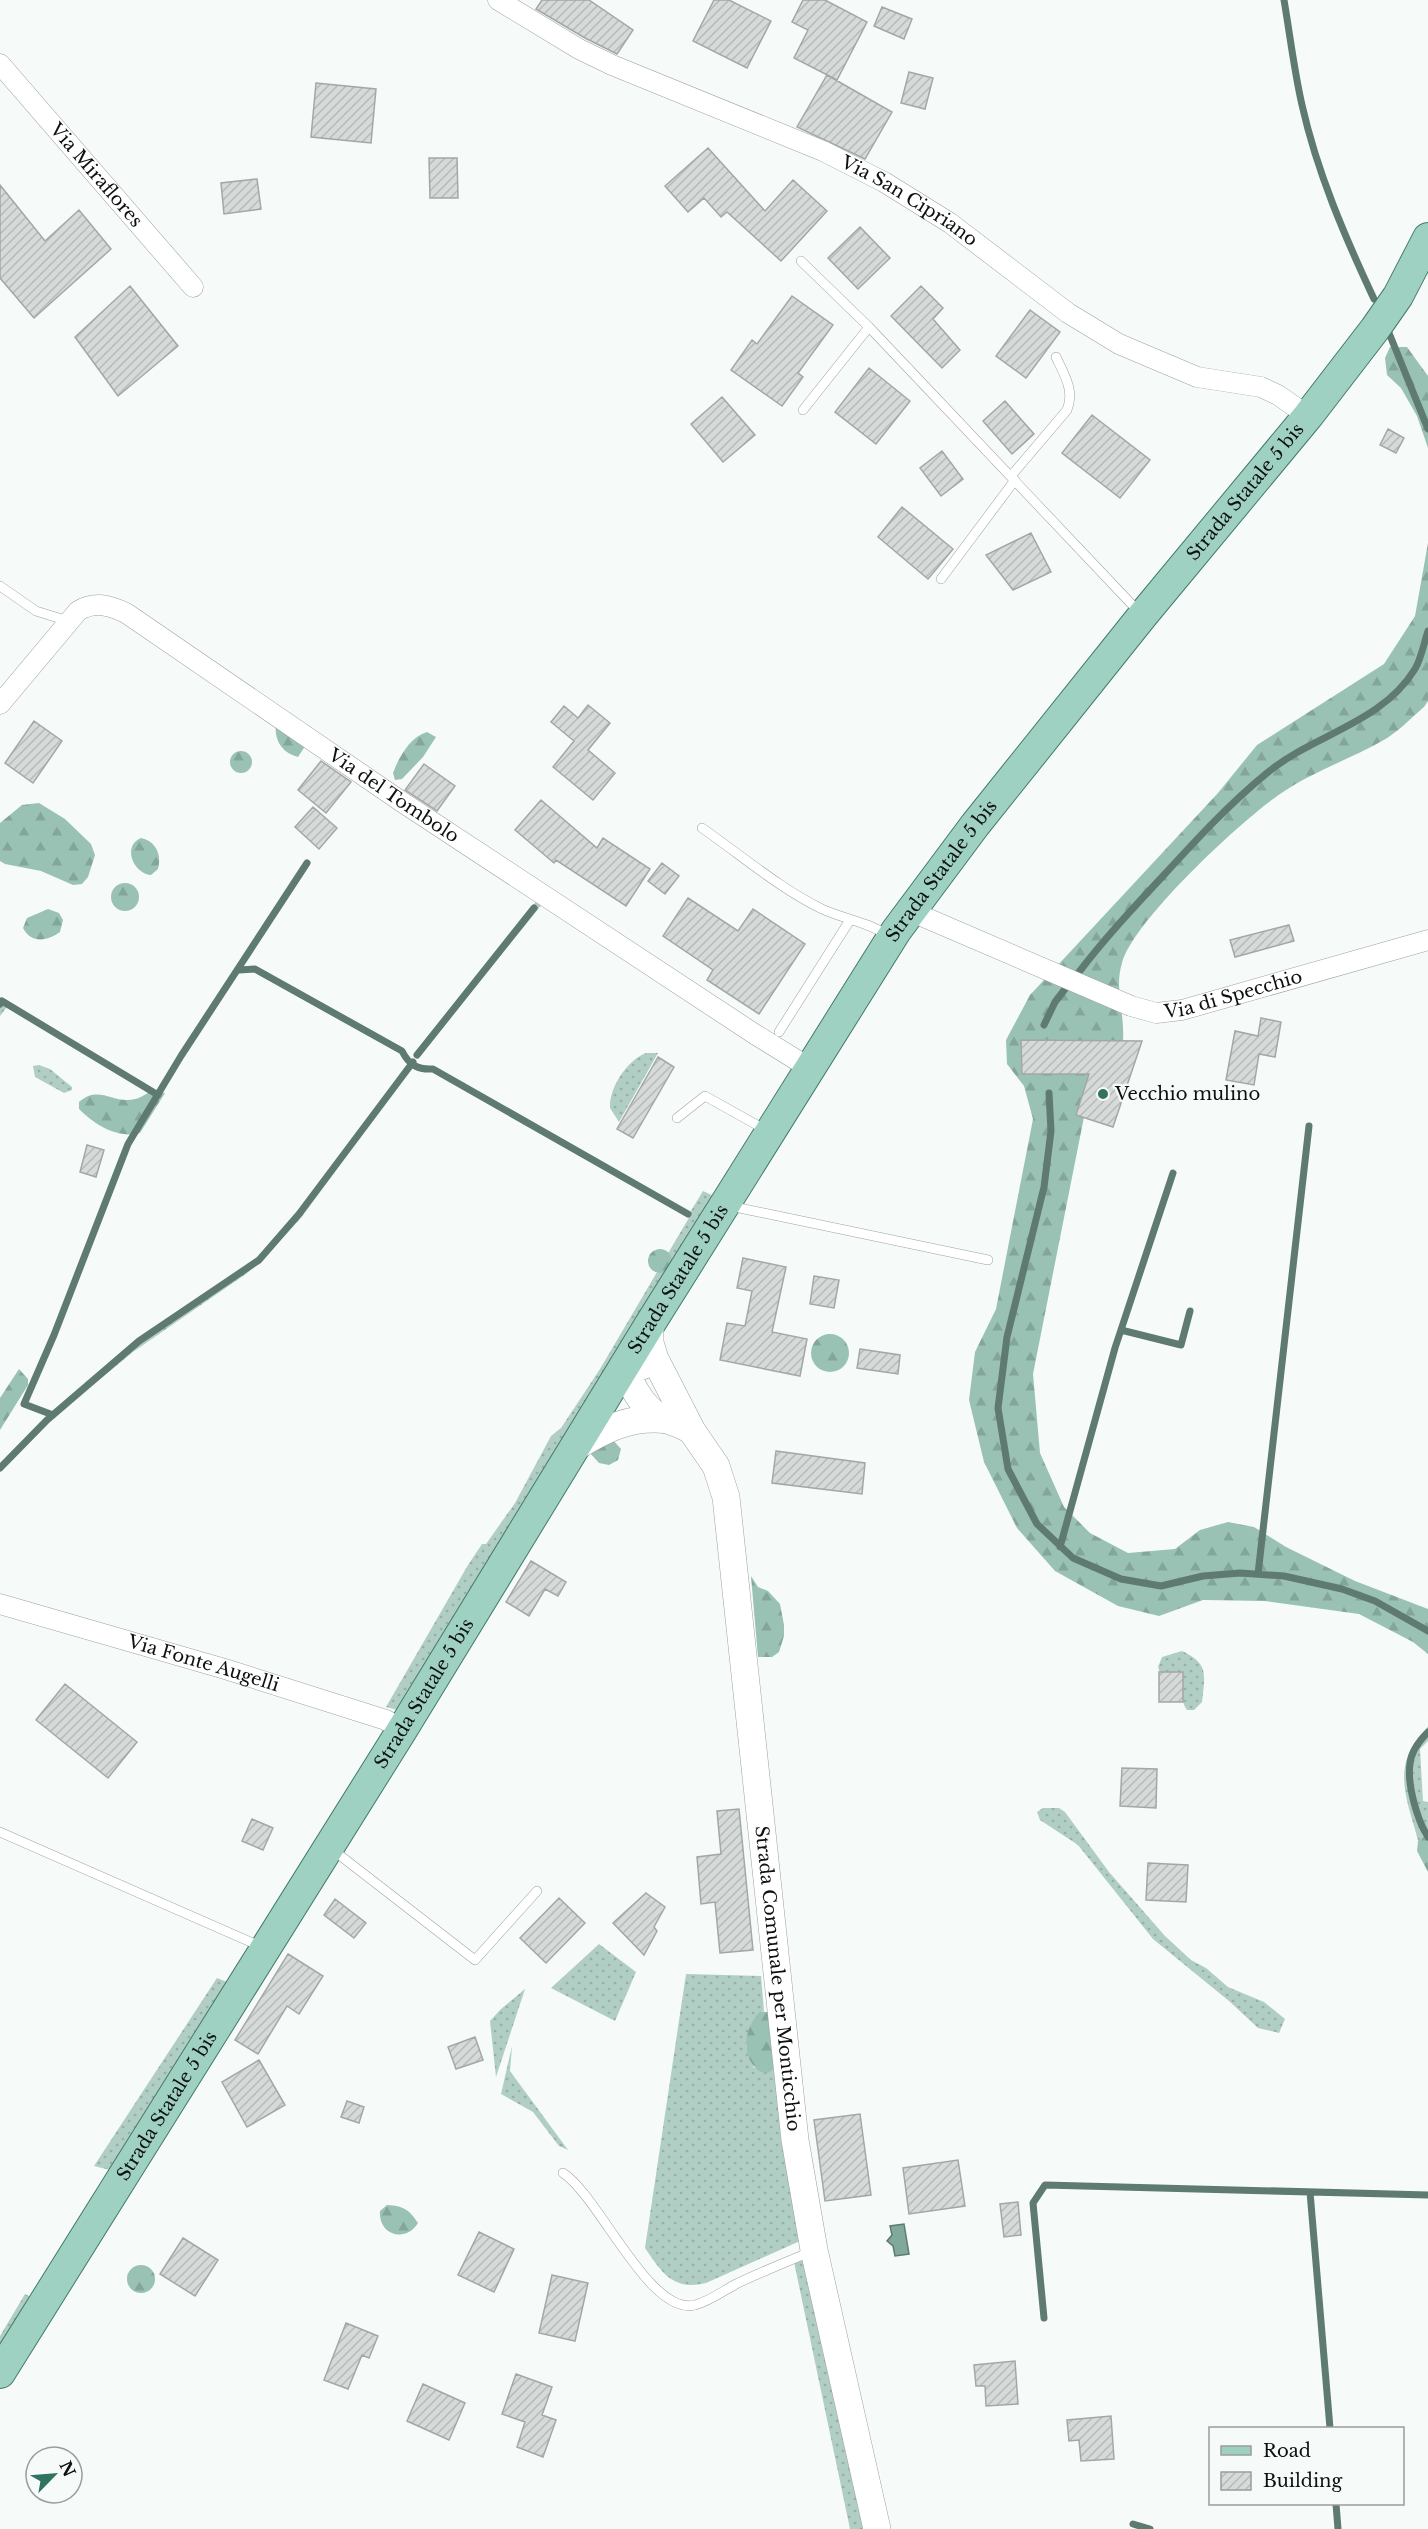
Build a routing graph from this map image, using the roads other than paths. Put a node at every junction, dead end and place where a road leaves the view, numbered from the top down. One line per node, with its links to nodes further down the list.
1 (498, 0): 9 (street, Via San Cipriano)
2 (0, 64): 5 (street, Via Miraflores)
3 (1428, 238): 9 (main road, Strada Statale 5 bis)
4 (801, 261): 6 (lane)
5 (193, 287)
6 (869, 327): 8 (lane); 10 (lane)
7 (1056, 357): 10 (lane)
8 (803, 410)
9 (1308, 416): 13 (main road, Strada Statale 5 bis)
10 (1013, 478): 11 (lane); 13 (lane)
11 (941, 579)
12 (0, 586): 14 (lane)
13 (1143, 615): 17 (main road, Strada Statale 5 bis)
14 (68, 621): 15 (street, Via del Tombolo); 22 (street, Via del Tombolo)
15 (0, 704)
16 (702, 828): 18 (lane)
17 (910, 911): 19 (main road, Strada Statale 5 bis); 20 (street, Via di Specchio)
18 (850, 920): 19 (lane); 21 (lane)
19 (892, 938): 22 (main road, Strada Statale 5 bis)
20 (1428, 940)
21 (779, 1032)
22 (811, 1069): 24 (main road, Strada Statale 5 bis)
23 (677, 1118): 24 (lane)
24 (771, 1133): 25 (main road, Strada Statale 5 bis)
25 (725, 1205): 26 (lane); 27 (main road, Strada Statale 5 bis)
26 (988, 1260)
27 (650, 1324): 28 (main road, Strada Statale 5 bis); 29 (main road, Strada Comunale per Monticchio)
28 (625, 1365): 29 (main road, Strada Comunale per Monticchio); 30 (main road, Strada Statale 5 bis)
29 (678, 1415): 30 (main road); 38 (main road, Strada Comunale per Monticchio)
30 (574, 1448): 32 (main road, Strada Statale 5 bis)
31 (0, 1604): 32 (street, Via Fonte Augelli)
32 (402, 1730): 34 (main road, Strada Statale 5 bis)
33 (0, 1832): 36 (lane)
34 (328, 1847): 35 (lane); 36 (main road, Strada Statale 5 bis)
35 (537, 1891)
36 (264, 1948): 39 (main road, Strada Statale 5 bis)
37 (563, 2173): 38 (lane)
38 (814, 2250): 40 (main road, Strada Comunale per Monticchio)
39 (0, 2373)
40 (877, 2529)

